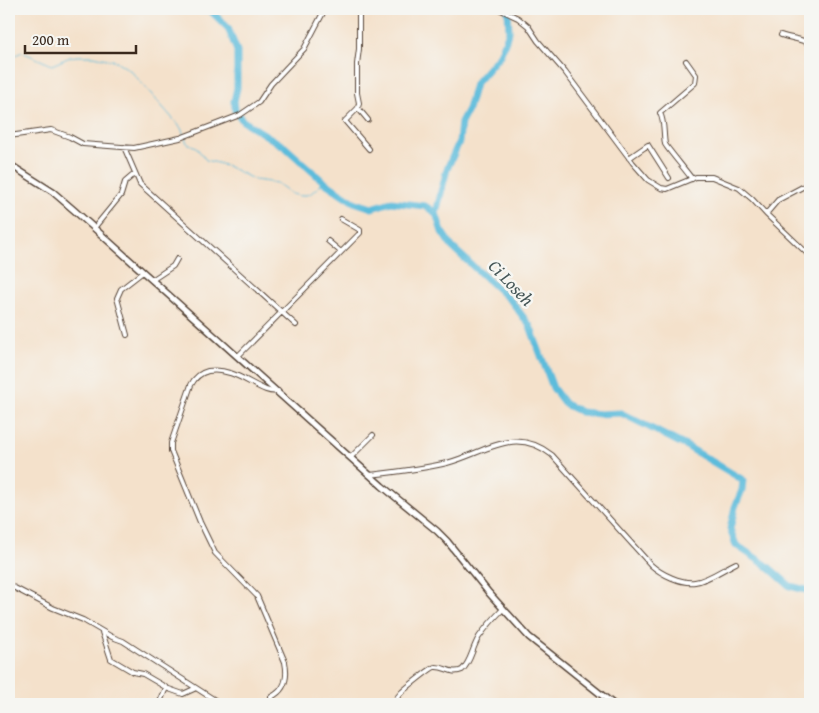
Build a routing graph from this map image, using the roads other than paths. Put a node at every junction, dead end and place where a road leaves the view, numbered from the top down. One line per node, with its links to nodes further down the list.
1 (325, 9): 10 (street)
2 (359, 9): 7 (street)
3 (499, 9): 12 (street)
4 (781, 34): 5 (street)
5 (810, 44)
6 (686, 61): 16 (street)
7 (358, 108): 8 (street); 11 (street)
8 (368, 120)
9 (9, 136): 10 (street)
10 (124, 147): 14 (street)
11 (369, 149)
12 (629, 158): 15 (street); 16 (street)
13 (9, 164): 20 (street)
14 (135, 175): 20 (street); 27 (street)
15 (669, 178)
16 (692, 179): 18 (street)
17 (810, 183): 18 (street)
18 (766, 214): 23 (street)
19 (341, 219): 22 (street)
20 (94, 228): 25 (street)
21 (328, 241): 22 (street)
22 (341, 252): 27 (street)
23 (810, 256)
24 (177, 258): 26 (street)
25 (143, 272): 26 (street); 29 (street)
26 (152, 280): 30 (street)
27 (282, 311): 28 (street); 30 (street)
28 (296, 325)
29 (127, 335)
30 (238, 356): 31 (street)
31 (278, 391): 33 (street); 43 (street)
32 (373, 435): 33 (street)
33 (351, 457): 34 (street)
34 (370, 475): 35 (street); 37 (street)
35 (736, 563)
36 (9, 585): 38 (street)
37 (503, 609): 44 (street); 45 (street)
38 (102, 631): 39 (street); 40 (street)
39 (168, 688): 40 (street); 41 (street)
40 (194, 689): 42 (street)
41 (159, 704)
42 (221, 704)
43 (271, 704)
44 (393, 704)
45 (613, 704)

